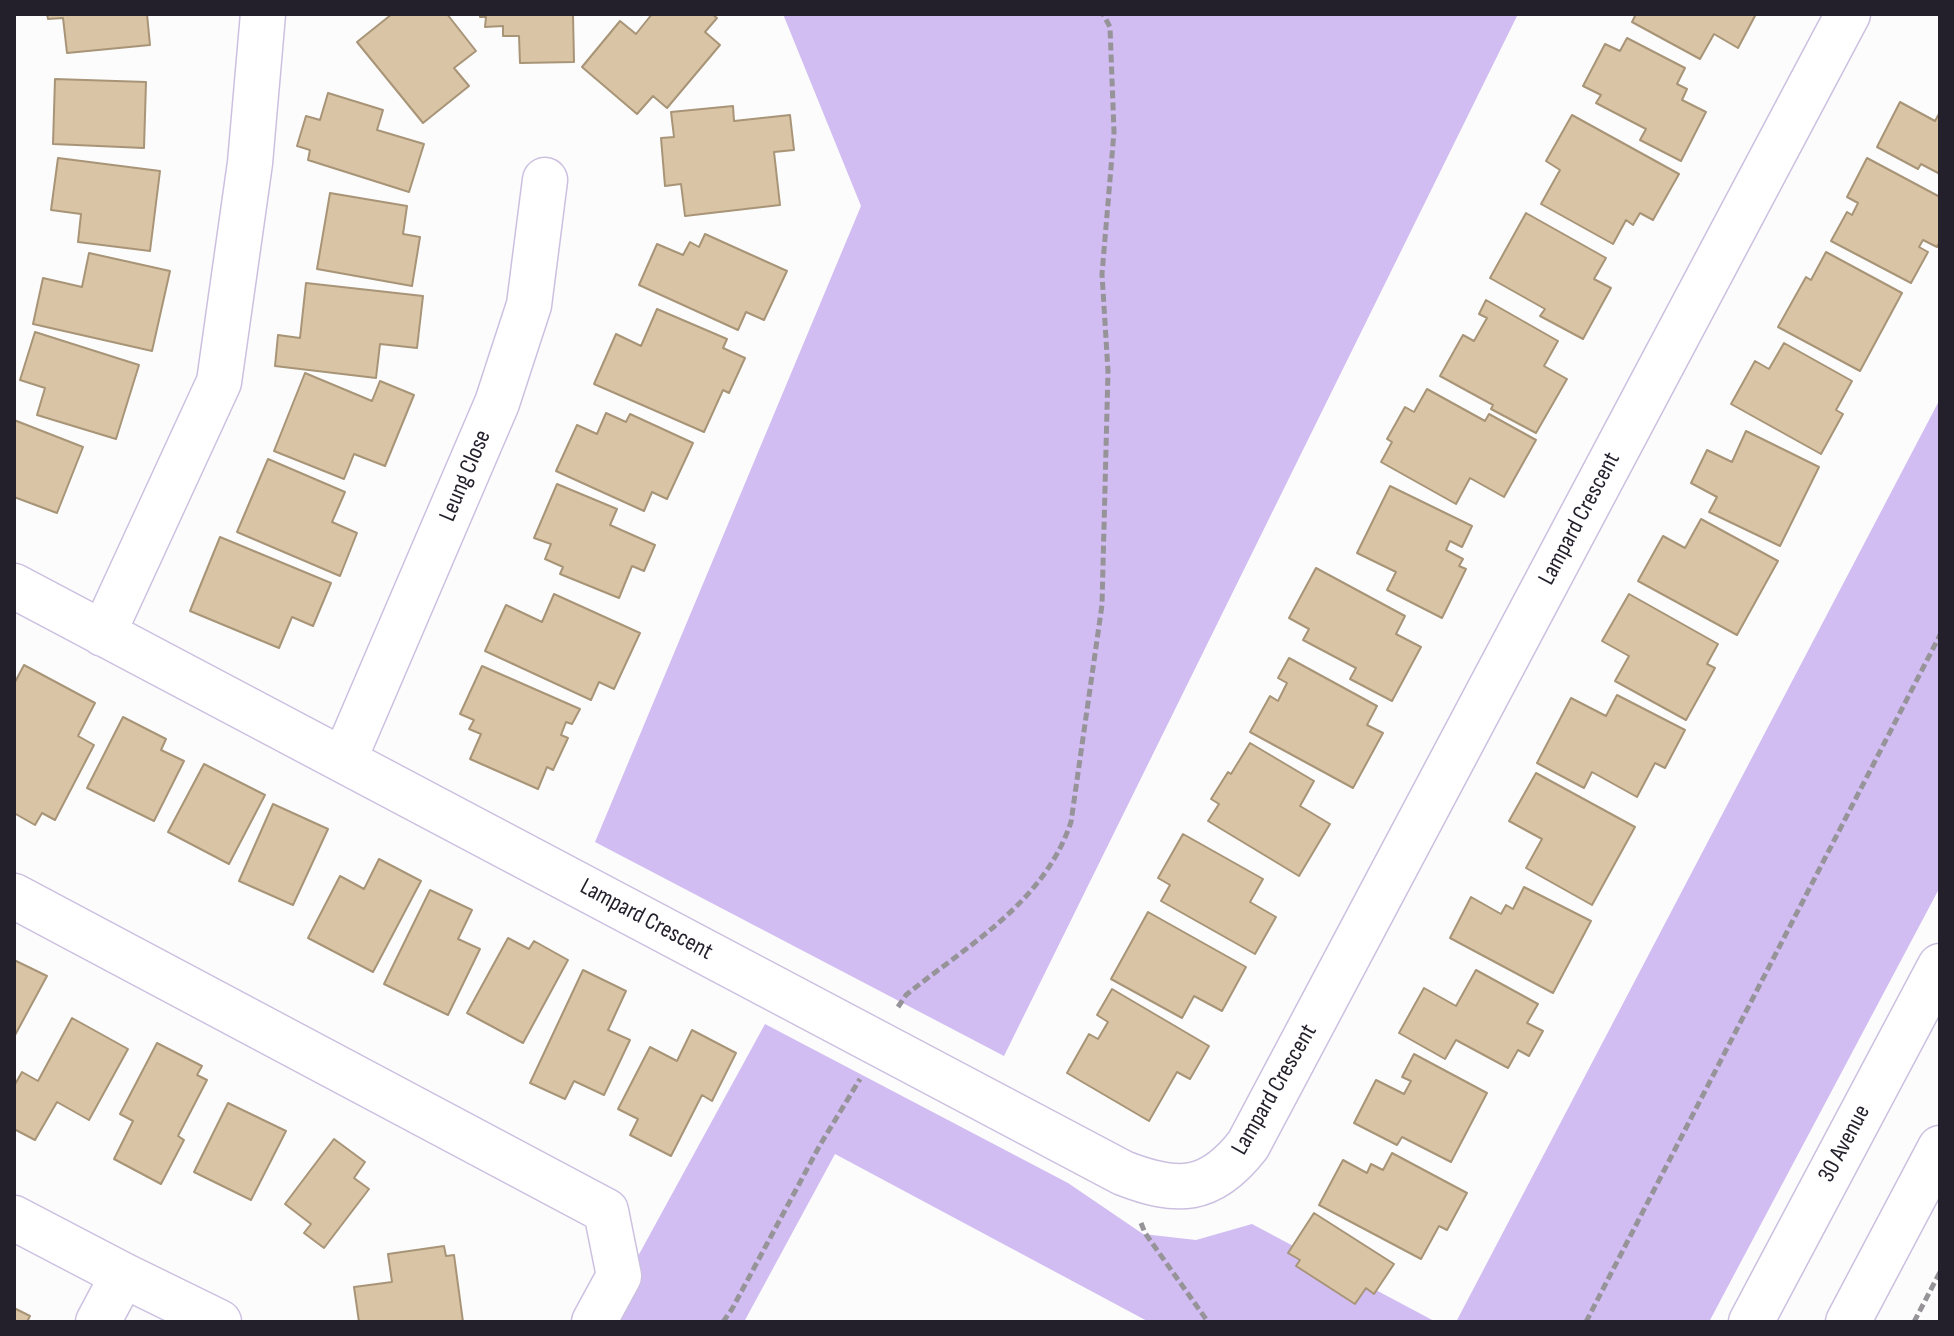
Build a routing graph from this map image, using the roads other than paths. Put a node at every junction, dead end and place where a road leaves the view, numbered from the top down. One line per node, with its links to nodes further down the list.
1 (263, 14): 5 (street)
2 (1848, 14): 6 (street, Lampard Crescent)
3 (545, 180): 6 (street, Leung Close)
4 (14, 586): 5 (street, Lampard Crescent)
5 (103, 634): 6 (street, Lampard Crescent)
6 (344, 760)
7 (14, 896): 14 (street)
8 (1940, 966): 15 (street, 30 Avenue)
9 (1940, 1148): 16 (street)
10 (14, 1218): 11 (street)
11 (123, 1275): 12 (street); 13 (street)
12 (98, 1322)
13 (219, 1322)
14 (594, 1322)
15 (1751, 1322)
16 (1848, 1322)

